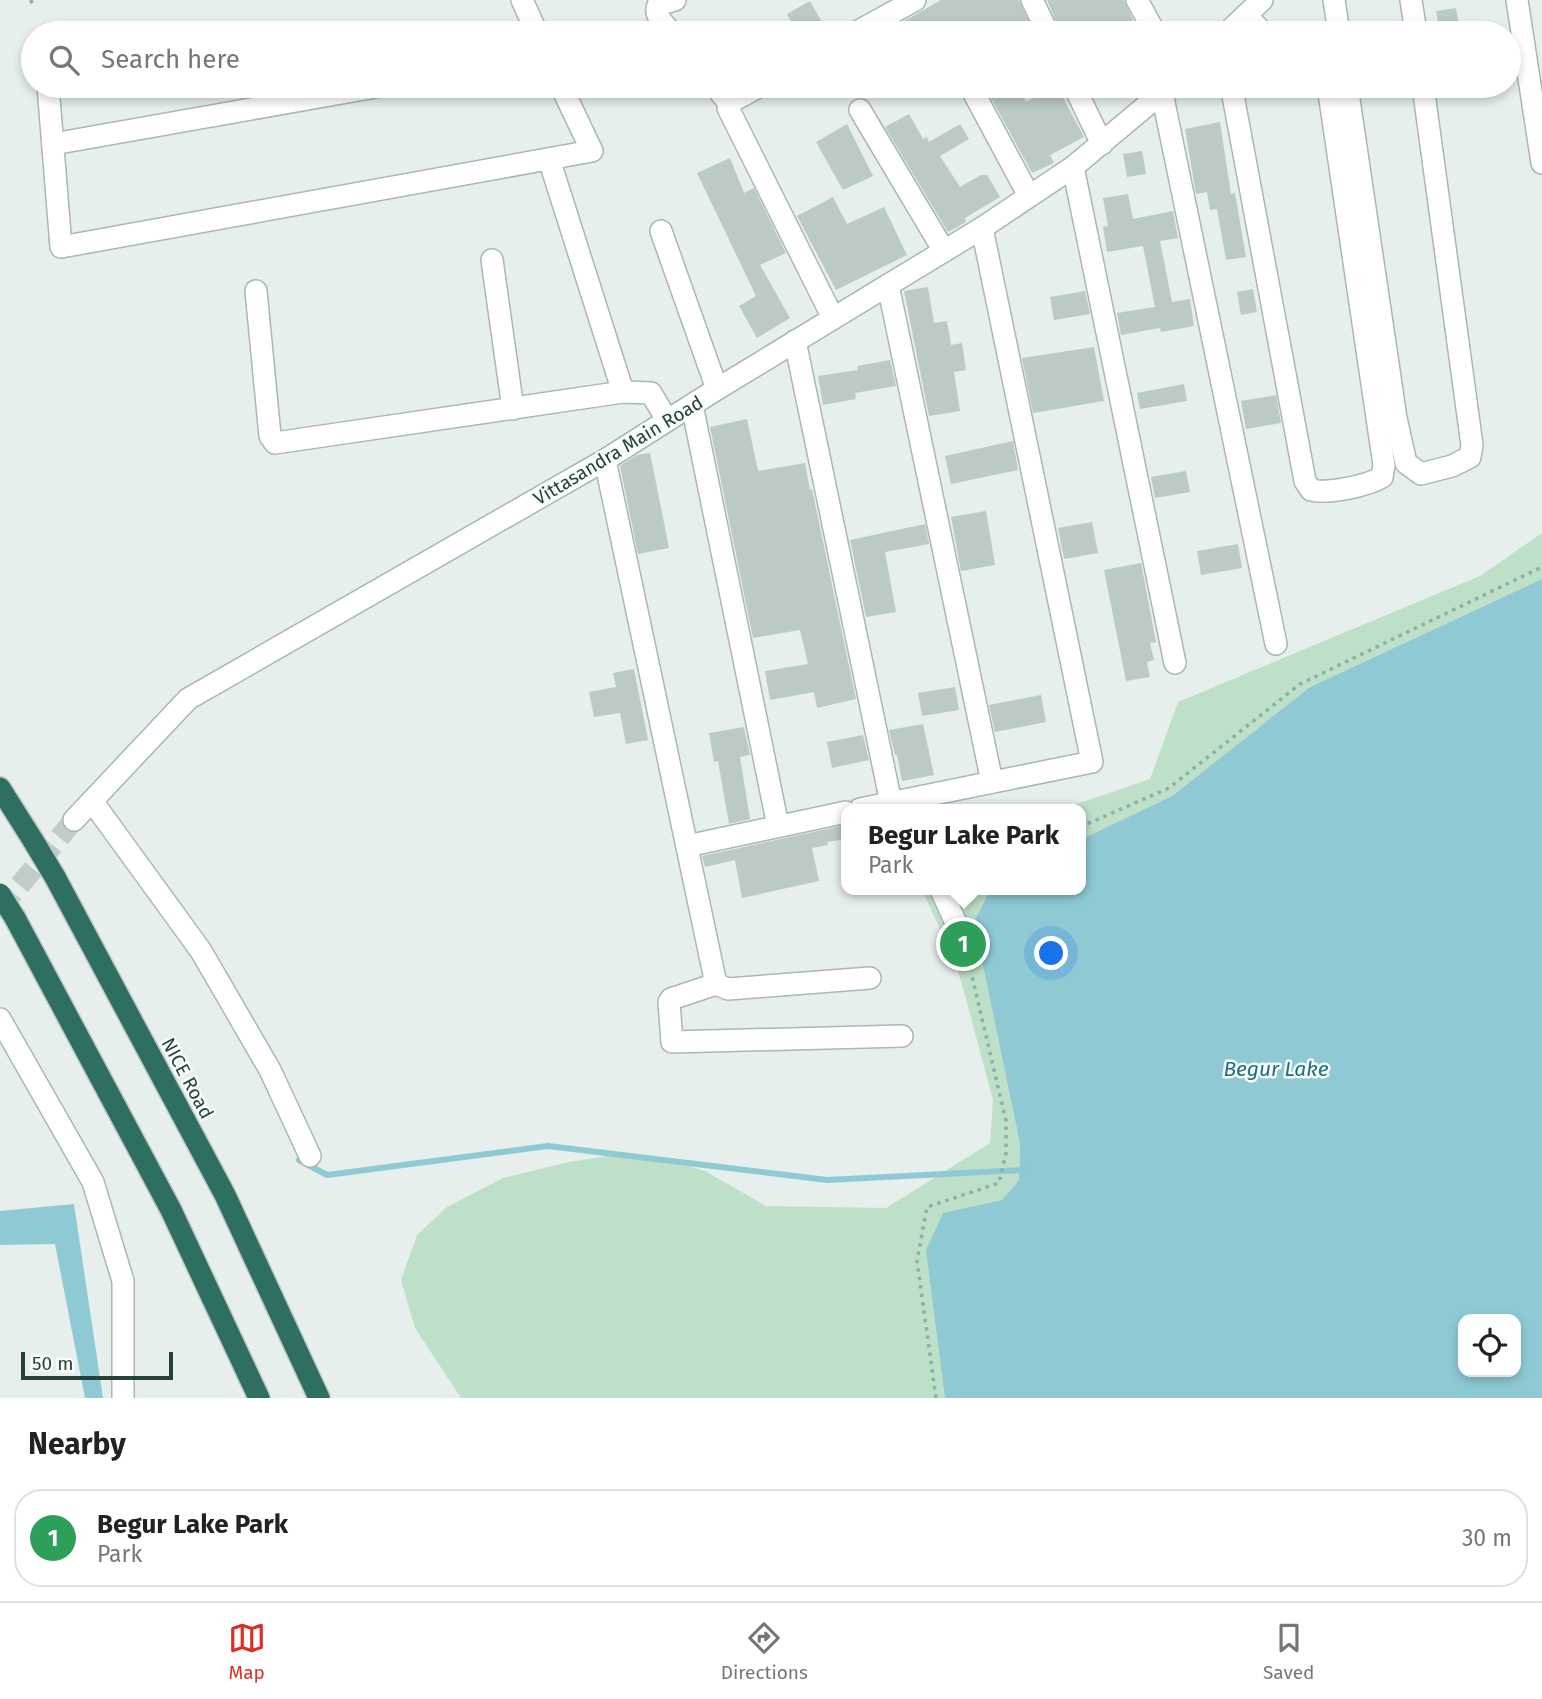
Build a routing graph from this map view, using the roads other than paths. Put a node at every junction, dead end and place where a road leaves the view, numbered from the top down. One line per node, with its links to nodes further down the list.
1 (522, 0): 11 (street)
2 (675, 0): 12 (street)
3 (915, 0): 13 (street)
4 (1032, 0): 14 (street)
5 (1137, 0): 15 (street)
6 (1262, 0): 10 (street)
7 (1334, 0): 18 (street)
8 (1411, 0): 19 (street)
9 (1517, 0): 20 (street)
10 (1246, 15): 16 (street); 17 (street)
11 (532, 21)
12 (662, 21)
13 (877, 21)
14 (1042, 21)
15 (1148, 21)
16 (1240, 21)
17 (1252, 21)
18 (1337, 21)
19 (1414, 21)
20 (1520, 21)
21 (1521, 26): 40 (street)
22 (49, 98): 37 (street)
23 (313, 98): 37 (street)
24 (567, 98): 39 (street)
25 (725, 98): 35 (street)
26 (738, 98): 35 (street)
27 (976, 98): 42 (street)
28 (1080, 98): 38 (street)
29 (1156, 98): 38 (street, Vittasandra Main Road)
30 (1168, 98): 57 (street)
31 (1234, 98): 32 (street)
32 (1330, 98)
33 (1349, 98): 34 (street)
34 (1425, 98)
35 (729, 103): 49 (street)
36 (860, 110): 45 (street)
37 (53, 144): 39 (street)
38 (1102, 144): 41 (street, Vittasandra Main Road)
39 (549, 159): 52 (street)
40 (1542, 163)
41 (1073, 167): 42 (street, Vittasandra Main Road); 58 (street)
42 (1029, 196): 43 (street, Vittasandra Main Road)
43 (982, 228): 45 (street, Vittasandra Main Road); 59 (street)
44 (661, 231): 51 (street)
45 (944, 251): 47 (street, Vittasandra Main Road)
46 (492, 260): 54 (street)
47 (888, 285): 49 (street, Vittasandra Main Road); 59 (street)
48 (256, 291): 54 (street)
49 (833, 318): 50 (street, Vittasandra Main Road)
50 (795, 341): 51 (street, Vittasandra Main Road); 62 (street)
51 (717, 389): 53 (street, Vittasandra Main Road)
52 (623, 391): 54 (street); 55 (street)
53 (692, 405): 55 (street, Vittasandra Main Road); 66 (street)
54 (513, 409)
55 (667, 420): 56 (street, Vittasandra Main Road)
56 (606, 460): 61 (street, Vittasandra Main Road); 67 (street)
57 (1276, 644)
58 (1175, 663)
59 (992, 782): 63 (street)
60 (0, 788): 78 (highway, NICE Road, bridge)
61 (92, 801): 65 (street, Vittasandra Main Road); 75 (street)
62 (892, 804)
63 (900, 804)
64 (841, 813): 66 (street)
65 (74, 820)
66 (778, 826): 67 (street)
67 (687, 846): 72 (street)
68 (0, 894): 77 (highway, bridge)
69 (943, 895): 70 (street)
70 (971, 964)
71 (870, 978): 72 (street)
72 (716, 984): 74 (street)
73 (0, 1019): 76 (street)
74 (902, 1036)
75 (310, 1156)
76 (123, 1398)
77 (259, 1398)
78 (319, 1398)

